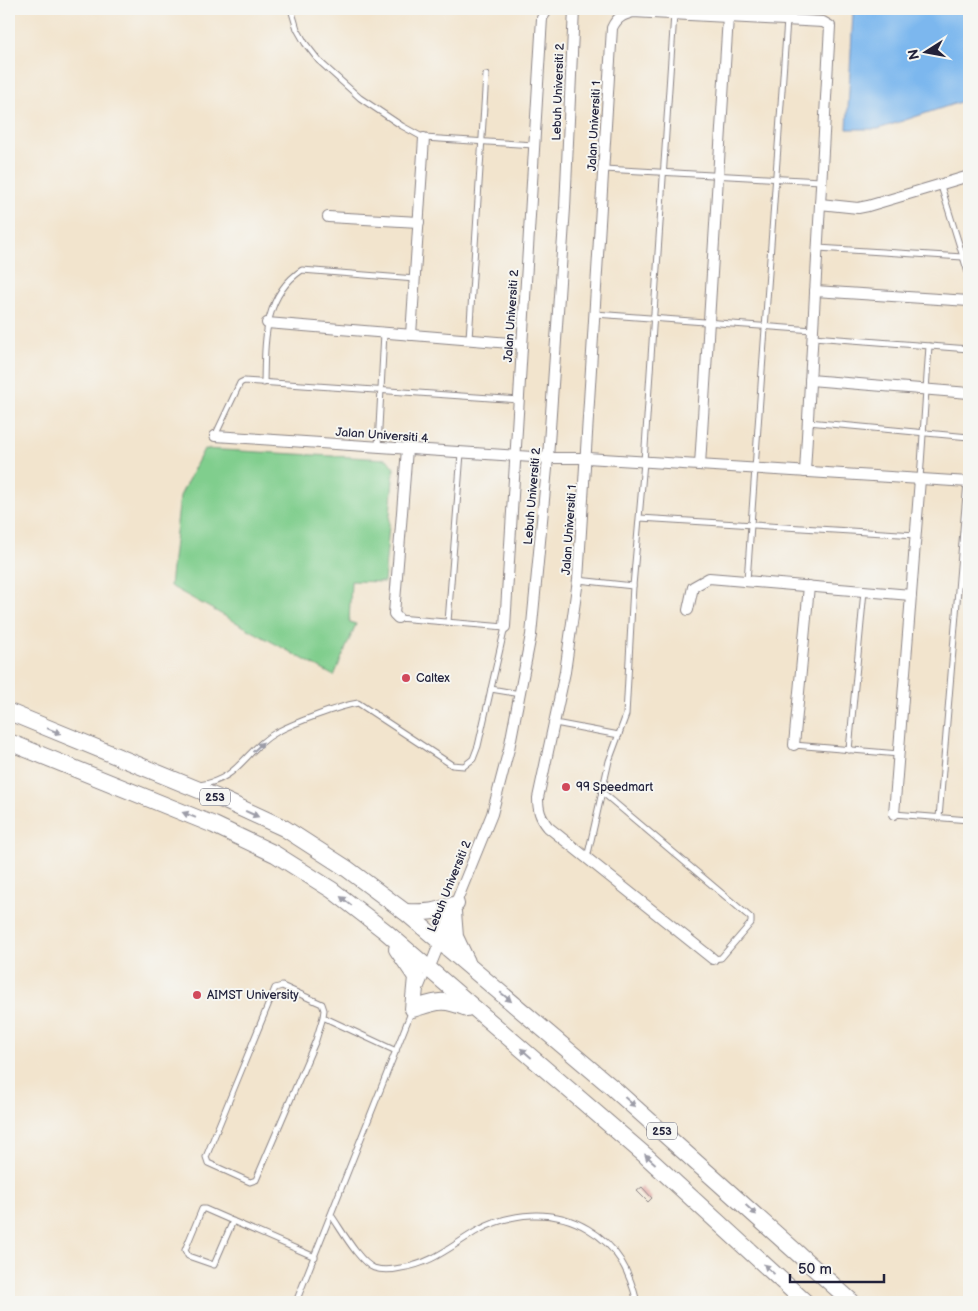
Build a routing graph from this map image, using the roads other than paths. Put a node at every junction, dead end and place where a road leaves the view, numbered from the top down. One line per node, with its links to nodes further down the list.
1 (291, 9): 8 (lane)
2 (548, 9): 10 (street, Jalan Universiti 2)
3 (574, 9): 53 (street, Lebuh Universiti 2)
4 (674, 14): 5 (street); 11 (street, Jalan Universiti 1); 12 (lane)
5 (728, 17): 6 (street); 13 (street)
6 (787, 20): 15 (lane); 16 (street)
7 (486, 75): 9 (lane)
8 (424, 138): 9 (lane); 20 (street)
9 (481, 142): 10 (lane); 35 (lane)
10 (534, 145): 36 (street, Jalan Universiti 2)
11 (604, 169): 12 (lane); 27 (street, Jalan Universiti 1)
12 (664, 173): 13 (lane); 28 (lane)
13 (718, 176): 15 (lane); 29 (street)
14 (969, 176): 17 (street)
15 (776, 179): 16 (lane); 31 (lane)
16 (821, 182): 18 (street)
17 (941, 186): 18 (street); 22 (lane)
18 (820, 204): 21 (street)
19 (328, 217): 20 (street)
20 (418, 222): 24 (street)
21 (818, 248): 22 (lane); 25 (street)
22 (964, 257): 23 (lane)
23 (969, 276)
24 (415, 279): 30 (lane); 34 (street)
25 (815, 292): 26 (street); 33 (street)
26 (969, 301)
27 (595, 314): 28 (lane); 54 (street, Jalan Universiti 1)
28 (654, 318): 29 (lane); 55 (lane)
29 (709, 322): 31 (lane); 56 (street)
30 (267, 323): 32 (street); 40 (lane)
31 (766, 326): 33 (lane); 57 (lane)
32 (384, 332): 34 (street); 42 (lane)
33 (812, 333): 37 (lane); 39 (street)
34 (411, 335): 35 (street)
35 (469, 339): 36 (street)
36 (522, 344): 44 (street, Jalan Universiti 2)
37 (929, 346): 38 (lane); 41 (lane)
38 (969, 349)
39 (810, 380): 41 (street); 45 (street)
40 (264, 383): 42 (lane); 47 (lane)
41 (926, 389): 43 (street); 46 (lane)
42 (381, 390): 44 (lane); 49 (lane)
43 (969, 393)
44 (518, 400): 52 (street, Jalan Universiti 2)
45 (807, 422): 46 (lane); 58 (street)
46 (923, 433): 48 (lane); 59 (lane)
47 (215, 436): 49 (street, Jalan Universiti 4)
48 (969, 437)
49 (378, 447): 50 (street, Jalan Universiti 4)
50 (407, 449): 51 (street, Jalan Universiti 4); 71 (street)
51 (461, 453): 52 (street, Jalan Universiti 4); 72 (lane)
52 (515, 456): 53 (street, Jalan Universiti 4); 73 (street, Jalan Universiti 2)
53 (548, 458): 54 (street, Jalan Universiti 4); 75 (street, Lebuh Universiti 2)
54 (587, 458): 55 (street, Jalan Universiti 4); 64 (street, Jalan Universiti 1)
55 (644, 462): 56 (street, Jalan Universiti 4); 61 (lane)
56 (700, 465): 57 (street, Jalan Universiti 4)
57 (755, 469): 58 (street, Jalan Universiti 4); 62 (lane)
58 (804, 472): 59 (street, Jalan Universiti 4)
59 (920, 479): 60 (street, Jalan Universiti 4); 63 (street)
60 (968, 482): 86 (lane)
61 (640, 518): 62 (lane); 66 (lane)
62 (751, 525): 63 (lane); 65 (lane)
63 (916, 535): 69 (street)
64 (578, 580): 66 (lane); 77 (street, Jalan Universiti 1)
65 (747, 582): 67 (street); 70 (street)
66 (633, 586): 78 (lane)
67 (808, 586): 68 (street); 80 (street)
68 (864, 591): 69 (street); 81 (lane)
69 (911, 595): 82 (street)
70 (688, 610)
71 (398, 618): 72 (lane)
72 (448, 622): 73 (lane)
73 (505, 626): 74 (lane)
74 (491, 689): 75 (lane); 83 (lane, one-way to 74)
75 (521, 694): 89 (street, Lebuh Universiti 2)
76 (9, 712): 83 (main road, 253, one-way to 83)
77 (555, 723): 78 (lane); 88 (street, Jalan Universiti 1)
78 (619, 736): 84 (lane)
79 (9, 742): 91 (main road, 253, one-way to 79)
80 (794, 745): 81 (lane)
81 (849, 750): 82 (lane)
82 (898, 754): 85 (street)
83 (188, 786): 90 (main road, 253, one-way to 90)
84 (602, 792): 88 (lane); 93 (lane)
85 (894, 814): 86 (lane)
86 (939, 818): 87 (lane)
87 (969, 820)
88 (587, 858): 93 (street, Jalan Universiti 1)
89 (454, 908): 90 (main road); 92 (street, Lebuh Universiti 2); 94 (main road)
90 (405, 912): 92 (main road, 253)
91 (385, 931): 95 (main road, 253); 96 (main road)
92 (440, 942): 94 (main road, 253); 95 (street, Lebuh Universiti 2)
93 (713, 959)
94 (469, 966): 106 (main road, 253, one-way to 106)
95 (429, 969): 96 (lane); 97 (main road, 253)
96 (413, 1009): 97 (main road); 99 (lane)
97 (480, 1014): 105 (main road, 253, one-way to 97)
98 (323, 1017): 98 (lane); 99 (lane)
99 (396, 1051): 100 (lane)
100 (331, 1216): 102 (lane); 104 (lane)
101 (233, 1221): 101 (lane); 102 (lane)
102 (315, 1257): 103 (lane)
103 (296, 1302)
104 (636, 1302)
105 (805, 1302)
106 (852, 1302)

